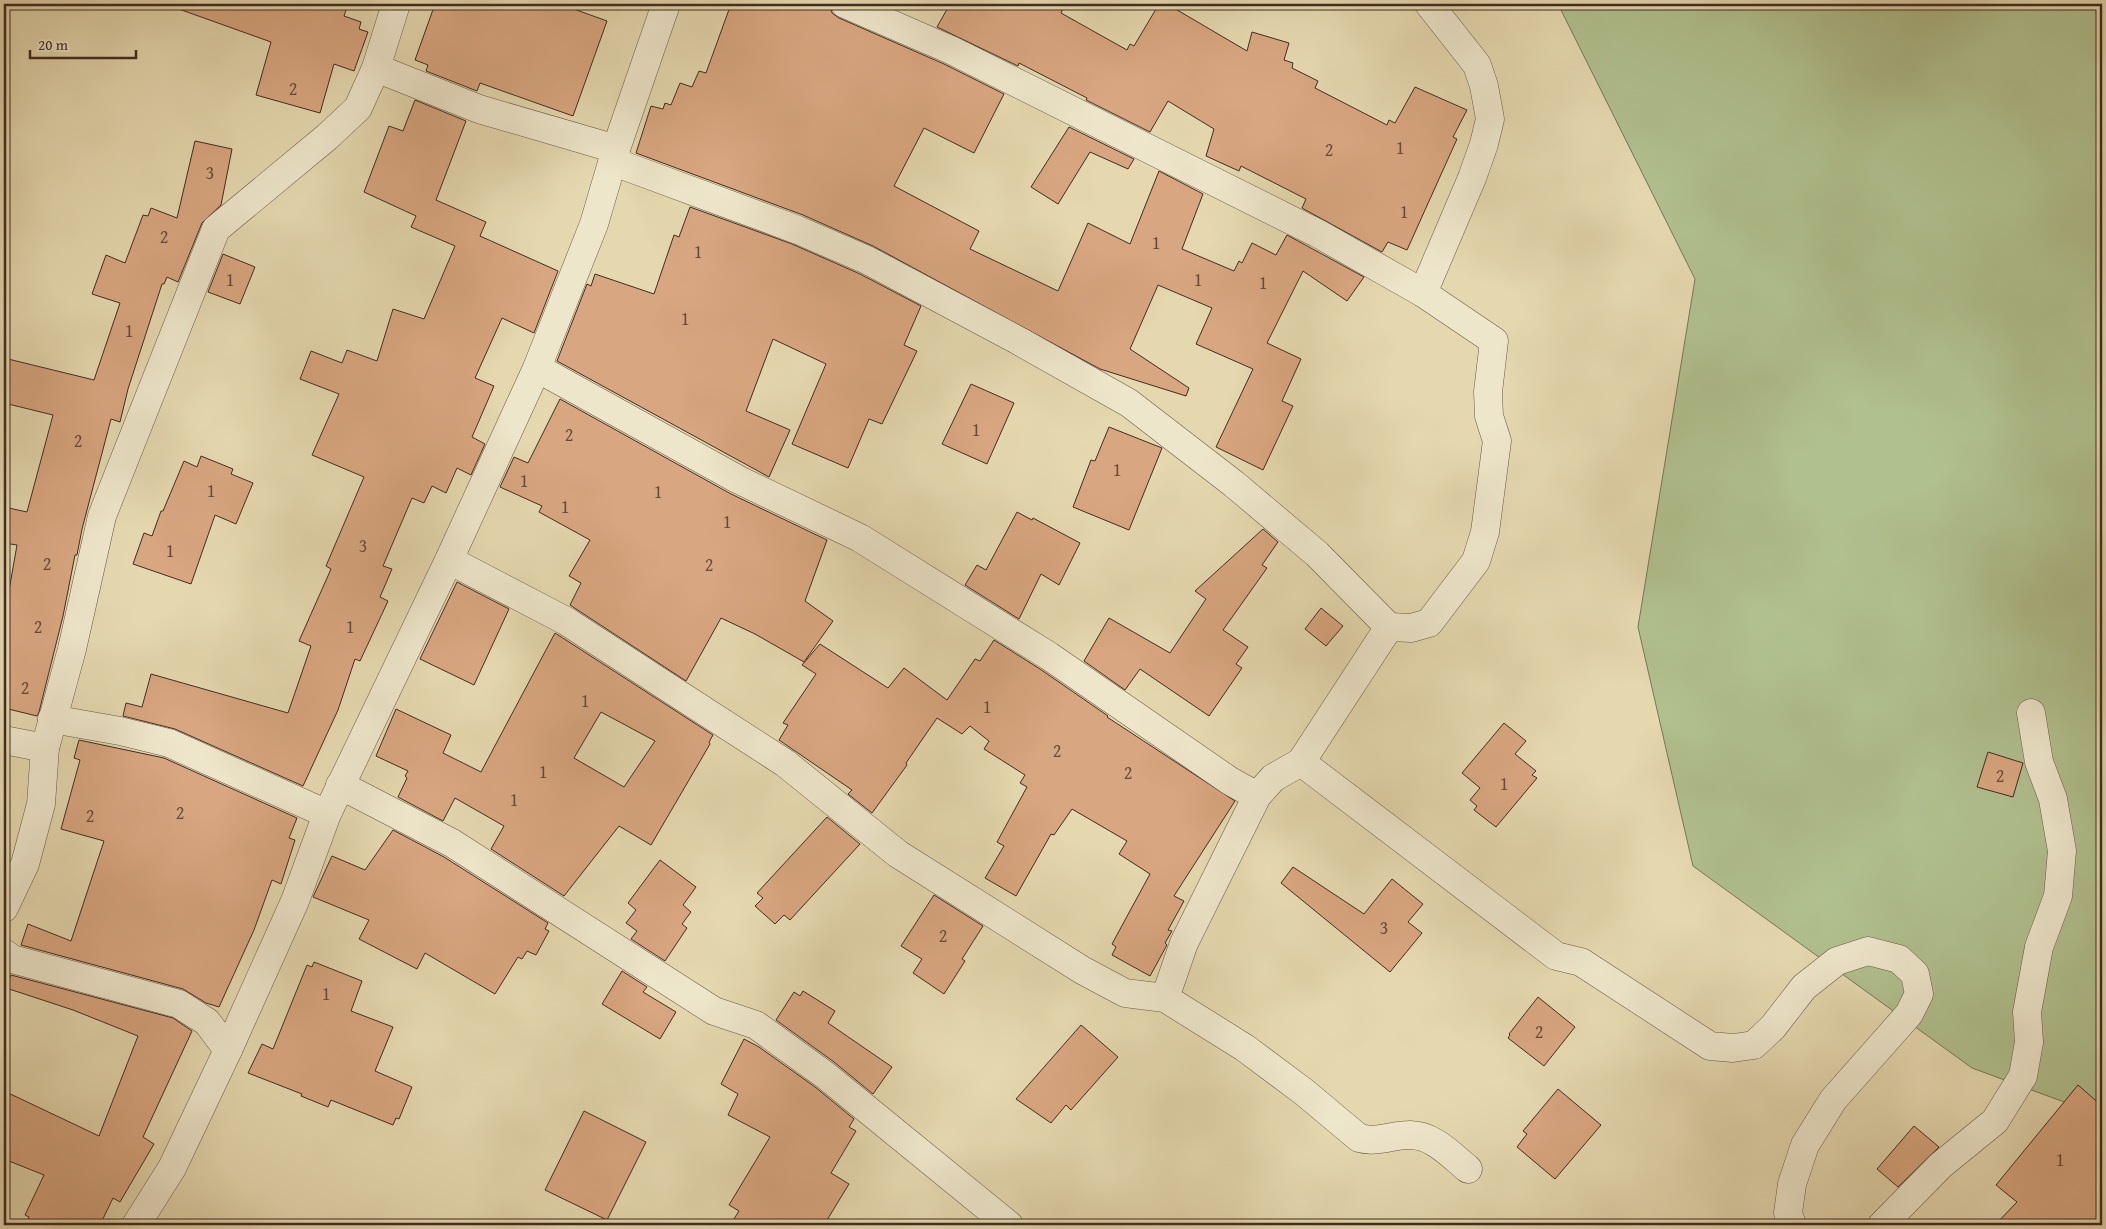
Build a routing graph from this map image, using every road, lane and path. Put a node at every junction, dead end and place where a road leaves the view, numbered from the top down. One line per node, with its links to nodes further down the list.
1 (396, 4): 5 (street)
2 (666, 4): 6 (street)
3 (845, 4): 7 (street)
4 (1428, 4): 7 (street)
5 (376, 68): 6 (street); 12 (street)
6 (615, 156): 8 (street); 10 (street)
7 (1423, 293): 10 (street)
8 (536, 368): 9 (street); 17 (street)
9 (449, 560): 16 (street); 21 (street)
10 (1389, 627): 15 (street)
11 (2031, 713): 27 (street)
12 (52, 719): 14 (street); 18 (street)
13 (4, 740): 14 (street)
14 (45, 748): 19 (street)
15 (1301, 762): 17 (street); 26 (street)
16 (340, 785): 18 (street); 25 (street)
17 (1257, 796): 21 (street)
18 (327, 814): 22 (street)
19 (4, 908)
20 (4, 953): 22 (street)
21 (1165, 998): 23 (street)
22 (228, 1050): 24 (street)
23 (1468, 1169)
24 (136, 1225)
25 (1009, 1225)
26 (1792, 1225)
27 (1882, 1225)

